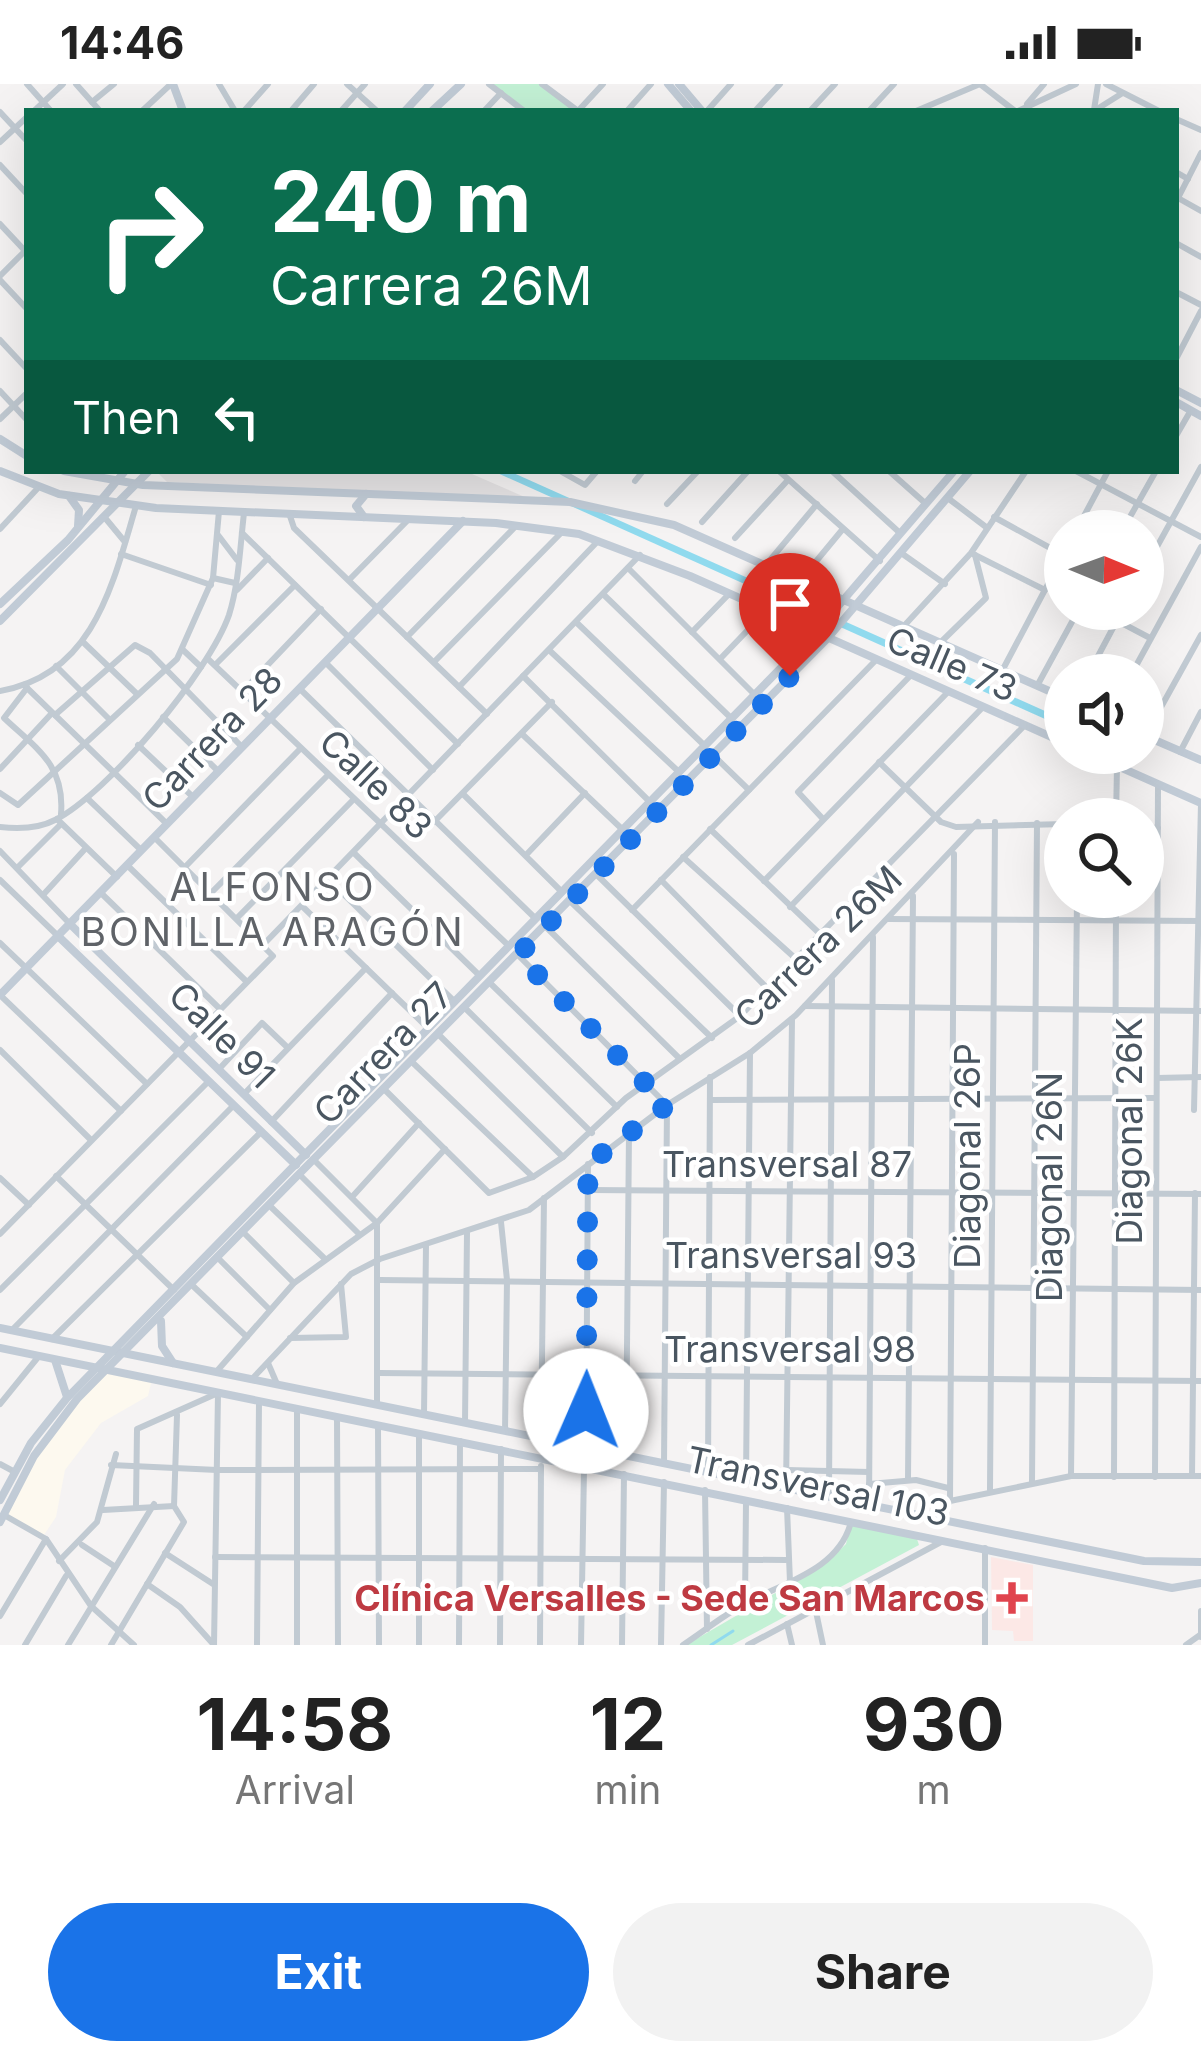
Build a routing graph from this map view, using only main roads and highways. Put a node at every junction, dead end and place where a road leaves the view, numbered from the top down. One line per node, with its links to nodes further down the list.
1 (430, 84): 5 (main road)
2 (460, 84): 6 (main road)
3 (668, 84): 7 (main road)
4 (681, 85): 8 (main road)
5 (408, 108)
6 (435, 108)
7 (689, 108)
8 (702, 108)
9 (1198, 402): 10 (main road)
10 (1201, 416)
11 (0, 470): 21 (main road)
12 (81, 474): 17 (main road)
13 (123, 474): 17 (main road)
14 (146, 474): 18 (main road)
15 (950, 474): 28 (main road)
16 (968, 474): 30 (main road)
17 (117, 482): 18 (main road); 22 (main road)
18 (138, 484): 19 (main road, Calle 73); 23 (main road)
19 (326, 491): 20 (main road, Calle 73); 24 (main road)
20 (367, 494): 25 (main road); 28 (main road, Calle 73)
21 (68, 495): 22 (main road); 27 (main road)
22 (102, 502): 23 (main road); 27 (main road)
23 (120, 504): 24 (main road, Calle 73); 31 (main road)
24 (320, 517): 25 (main road, Calle 73)
25 (364, 517): 26 (main road, Calle 73)
26 (463, 521): 32 (main road, Calle 73); 40 (main road, Carrera 28)
27 (74, 533): 29 (main road)
28 (844, 602): 30 (main road, Calle 73); 32 (main road)
29 (0, 604)
30 (857, 607): 33 (main road); 34 (main road, Calle 73)
31 (0, 620)
32 (815, 633): 33 (main road, Calle 73); 43 (main road, Carrera 27)
33 (827, 639): 35 (main road, Calle 73); 45 (main road, Carrera 27)
34 (1044, 689)
35 (1044, 734)
36 (1164, 744): 37 (main road)
37 (1201, 760)
38 (1134, 774): 39 (main road)
39 (1201, 802)
40 (70, 924): 41 (main road, Carrera 28); 43 (main road, Calle 91)
41 (58, 936): 42 (main road, Carrera 28); 44 (main road, Calle 91)
42 (0, 995)
43 (302, 1151): 44 (main road, Carrera 27)
44 (292, 1161): 49 (main road, Carrera 27)
45 (162, 1317): 50 (main road, Carrera 27); 53 (main road)
46 (0, 1328): 47 (main road, Transversal 103)
47 (76, 1344): 49 (main road, Transversal 103); 52 (main road)
48 (0, 1348): 51 (main road, Transversal 103)
49 (113, 1352): 50 (main road, Transversal 103); 54 (main road, Carrera 27)
50 (125, 1354): 53 (main road, Transversal 103); 55 (main road, Carrera 27)
51 (54, 1359): 52 (main road, Transversal 103); 56 (main road)
52 (73, 1362): 54 (main road, Transversal 103)
53 (174, 1364): 57 (main road, Transversal 103)
54 (97, 1368): 55 (main road, Transversal 103); 56 (main road, Carrera 27)
55 (109, 1370): 59 (main road, Transversal 103); 62 (main road, Carrera 27)
56 (67, 1398): 61 (main road, Carrera 27)
57 (492, 1428): 58 (main road, Transversal 103); 59 (main road)
58 (520, 1434): 60 (main road); 63 (main road, Transversal 103)
59 (488, 1447): 60 (main road, Transversal 103)
60 (518, 1452): 65 (main road, Transversal 103)
61 (0, 1500)
62 (2, 1519)
63 (1001, 1533): 64 (main road, Transversal 103); 65 (main road)
64 (1033, 1538): 66 (main road); 67 (main road, Transversal 103)
65 (1002, 1551): 66 (main road, Transversal 103)
66 (1029, 1557): 68 (main road, Transversal 103)
67 (1201, 1562)
68 (1201, 1582)

